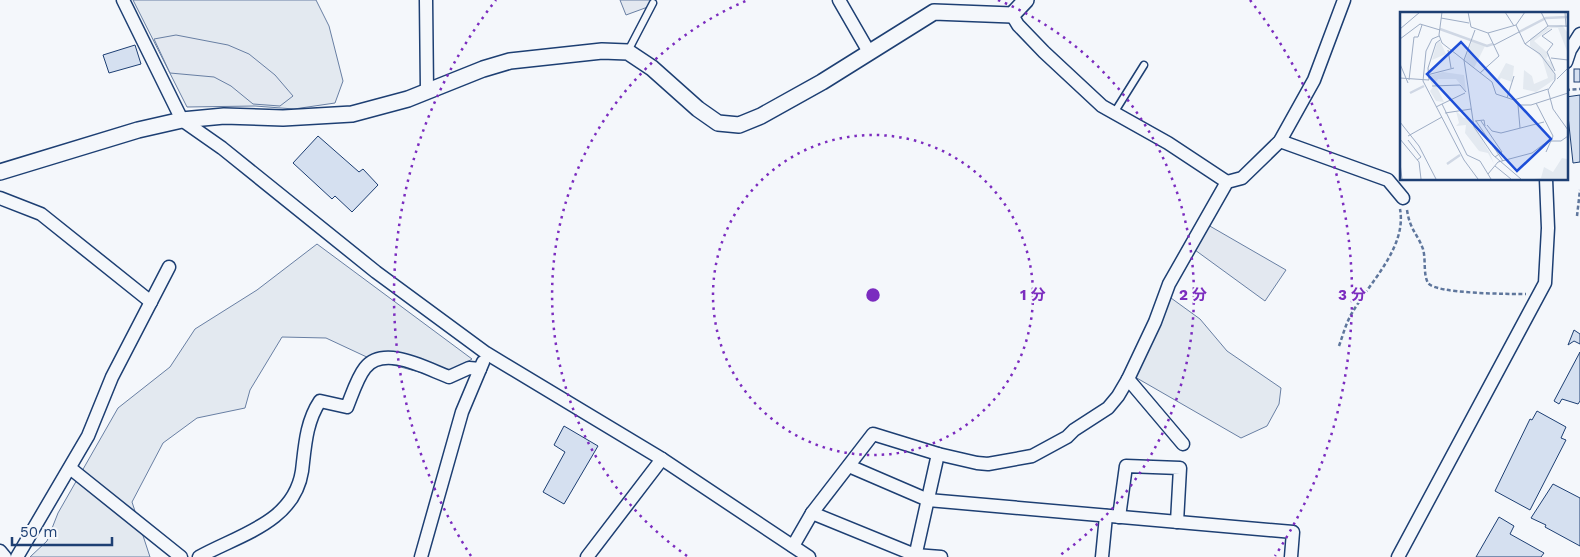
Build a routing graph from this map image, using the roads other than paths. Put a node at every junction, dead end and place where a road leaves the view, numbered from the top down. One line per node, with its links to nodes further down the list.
1 (123, 0): 16 (street)
2 (426, 0): 14 (street)
3 (839, 0): 11 (street)
4 (1026, 0): 8 (street)
5 (1344, 0): 17 (street)
6 (653, 3): 10 (lane)
7 (935, 6): 8 (street); 11 (street)
8 (1012, 15): 15 (street)
9 (1580, 34): 12 (street)
10 (628, 52): 11 (street); 14 (street)
11 (869, 52)
12 (1568, 56)
13 (1144, 65): 15 (lane)
14 (427, 90): 16 (street)
15 (1113, 114): 20 (street)
16 (182, 120): 18 (street); 25 (street)
17 (1280, 141): 20 (street); 22 (street)
18 (0, 172)
19 (1546, 180): 50 (street)
20 (1227, 182): 27 (street)
21 (0, 198): 24 (street)
22 (1402, 198)
23 (169, 267): 24 (street)
24 (151, 302): 32 (street)
25 (486, 353): 26 (street); 30 (street)
26 (480, 369): 43 (street); 44 (street)
27 (1128, 379): 28 (street); 29 (street)
28 (1183, 444)
29 (938, 454): 31 (street); 33 (street)
30 (662, 459): 37 (street); 45 (street)
31 (849, 466): 33 (street); 34 (street)
32 (70, 468): 41 (street); 42 (street)
33 (928, 500): 35 (street); 39 (street)
34 (812, 513): 37 (street); 39 (street)
35 (1113, 516): 36 (street); 36 (street); 48 (street)
36 (1177, 522): 49 (street)
37 (792, 546): 46 (street)
38 (0, 551): 40 (street)
39 (915, 556): 47 (street)
40 (5, 557)
41 (17, 557)
42 (181, 557)
43 (199, 557)
44 (421, 557)
45 (587, 557)
46 (809, 557)
47 (941, 557)
48 (1102, 557)
49 (1291, 557)
50 (1398, 557)

